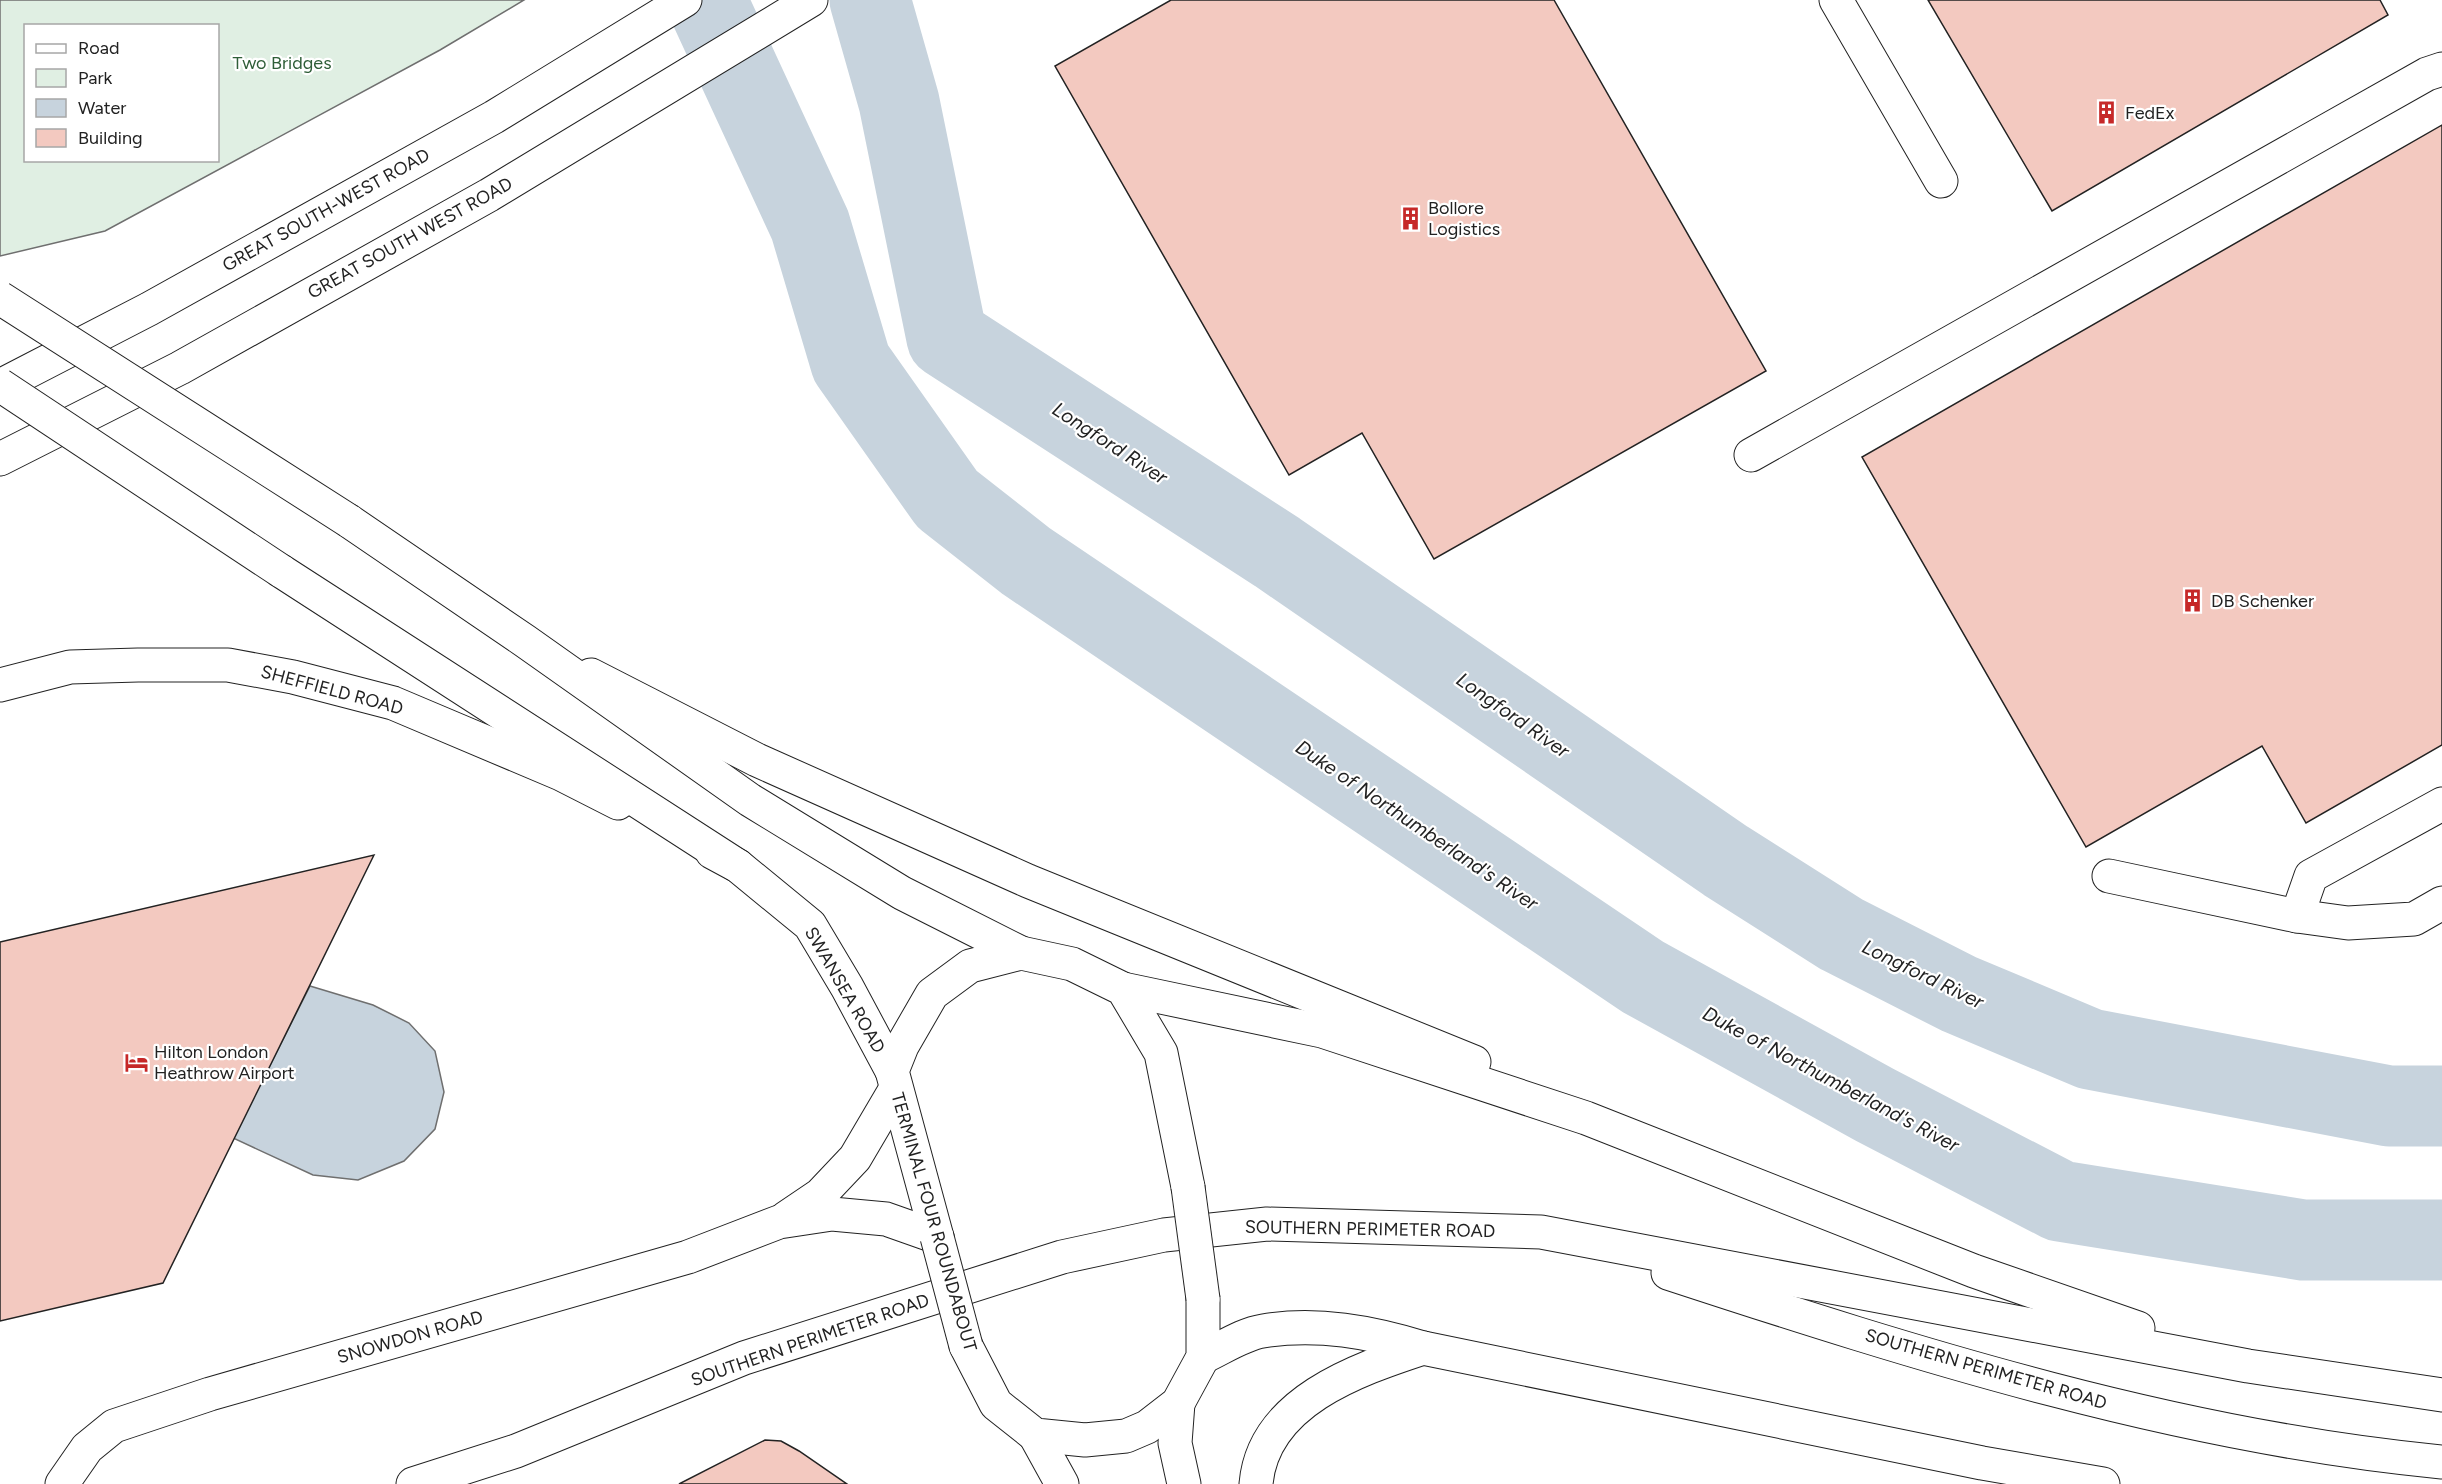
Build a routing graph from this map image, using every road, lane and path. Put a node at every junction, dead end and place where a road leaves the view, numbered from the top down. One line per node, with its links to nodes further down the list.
1 (685, 0): 7 (main road, GREAT SOUTH-WEST ROAD)
2 (811, 0): 9 (main road, GREAT SOUTH WEST ROAD)
3 (1836, 0): 5 (main road)
4 (2442, 69): 8 (main road)
5 (1941, 181)
6 (0, 298): 10 (main road, bridge)
7 (0, 386): 13 (main road, bridge)
8 (1751, 454)
9 (0, 459)
10 (525, 641): 17 (main road); 20 (main road)
11 (0, 685): 13 (main road, SHEFFIELD ROAD)
12 (2442, 804): 16 (main road)
13 (738, 866): 19 (main road, SWANSEA ROAD)
14 (2109, 876): 16 (main road)
15 (2442, 903): 16 (main road)
16 (2297, 916)
17 (1021, 953): 18 (main road, TERMINAL FOUR ROUNDABOUT); 19 (main road, TERMINAL FOUR ROUNDABOUT)
18 (1123, 988): 20 (main road, TERMINAL FOUR ROUNDABOUT); 25 (main road, bridge)
19 (894, 1081): 21 (main road, SNOWDON ROAD); 23 (main road, TERMINAL FOUR ROUNDABOUT)
20 (1586, 1118): 26 (main road)
21 (779, 1222): 23 (main road, SNOWDON ROAD); 31 (main road, SNOWDON ROAD)
22 (1541, 1232): 26 (main road, SOUTHERN PERIMETER ROAD); 30 (main road, SOUTHERN PERIMETER ROAD); 32 (main road, SOUTHERN PERIMETER ROAD)
23 (937, 1237): 29 (main road, TERMINAL FOUR ROUNDABOUT, bridge)
24 (1423, 1348): 25 (main road); 35 (main road); 36 (main road)
25 (1203, 1357): 28 (main road)
26 (2248, 1366): 27 (main road, SOUTHERN PERIMETER ROAD)
27 (2442, 1395)
28 (1178, 1403): 29 (main road); 34 (main road)
29 (1035, 1435): 33 (main road)
30 (2442, 1462)
31 (62, 1484)
32 (412, 1484)
33 (1062, 1484)
34 (1184, 1484)
35 (1256, 1484)
36 (2103, 1484)

